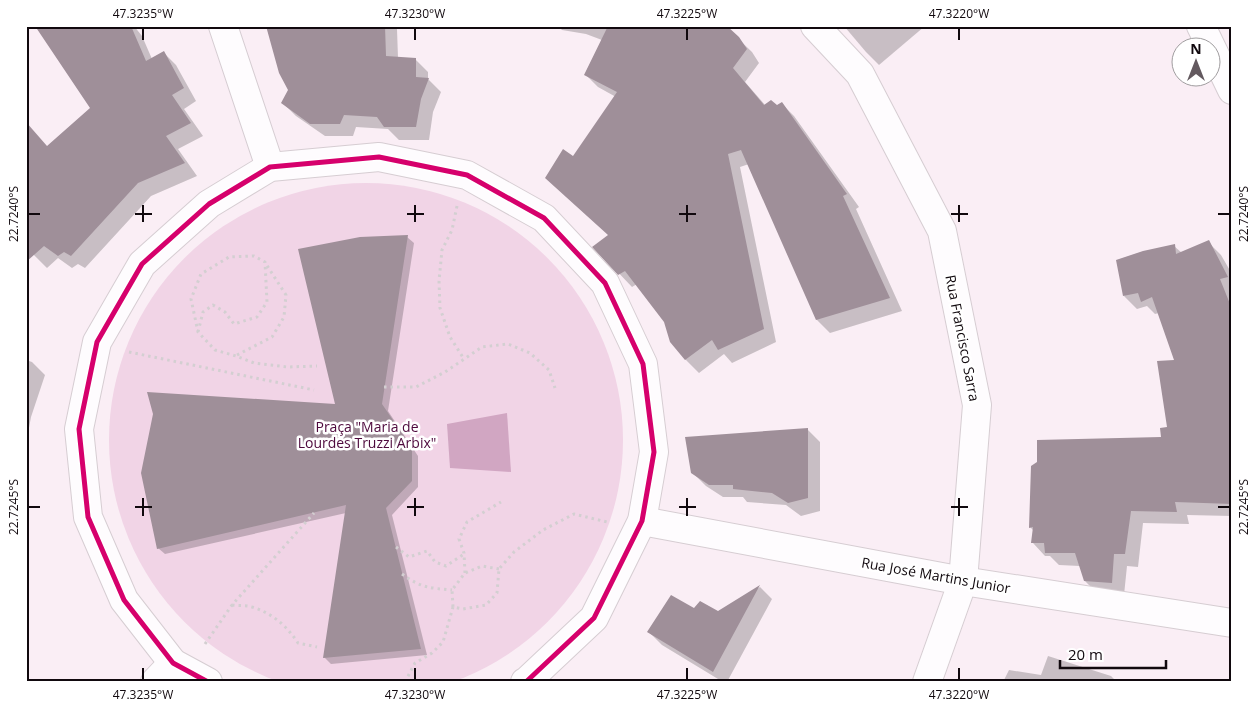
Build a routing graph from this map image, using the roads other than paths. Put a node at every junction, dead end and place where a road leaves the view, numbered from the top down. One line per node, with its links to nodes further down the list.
1 (223, 26): 5 (street)
2 (815, 26): 7 (street, Rua Francisco Sarra)
3 (1201, 26): 4 (street)
4 (1232, 90)
5 (270, 167): 6 (street); 9 (street)
6 (642, 521): 7 (street, Rua José Martins Junior); 11 (street)
7 (963, 581): 8 (street, Rua José Martins Junior); 12 (street, Rua Francisco Sarra)
8 (1232, 623)
9 (164, 672): 10 (street)
10 (208, 682)
11 (525, 682)
12 (927, 682)

